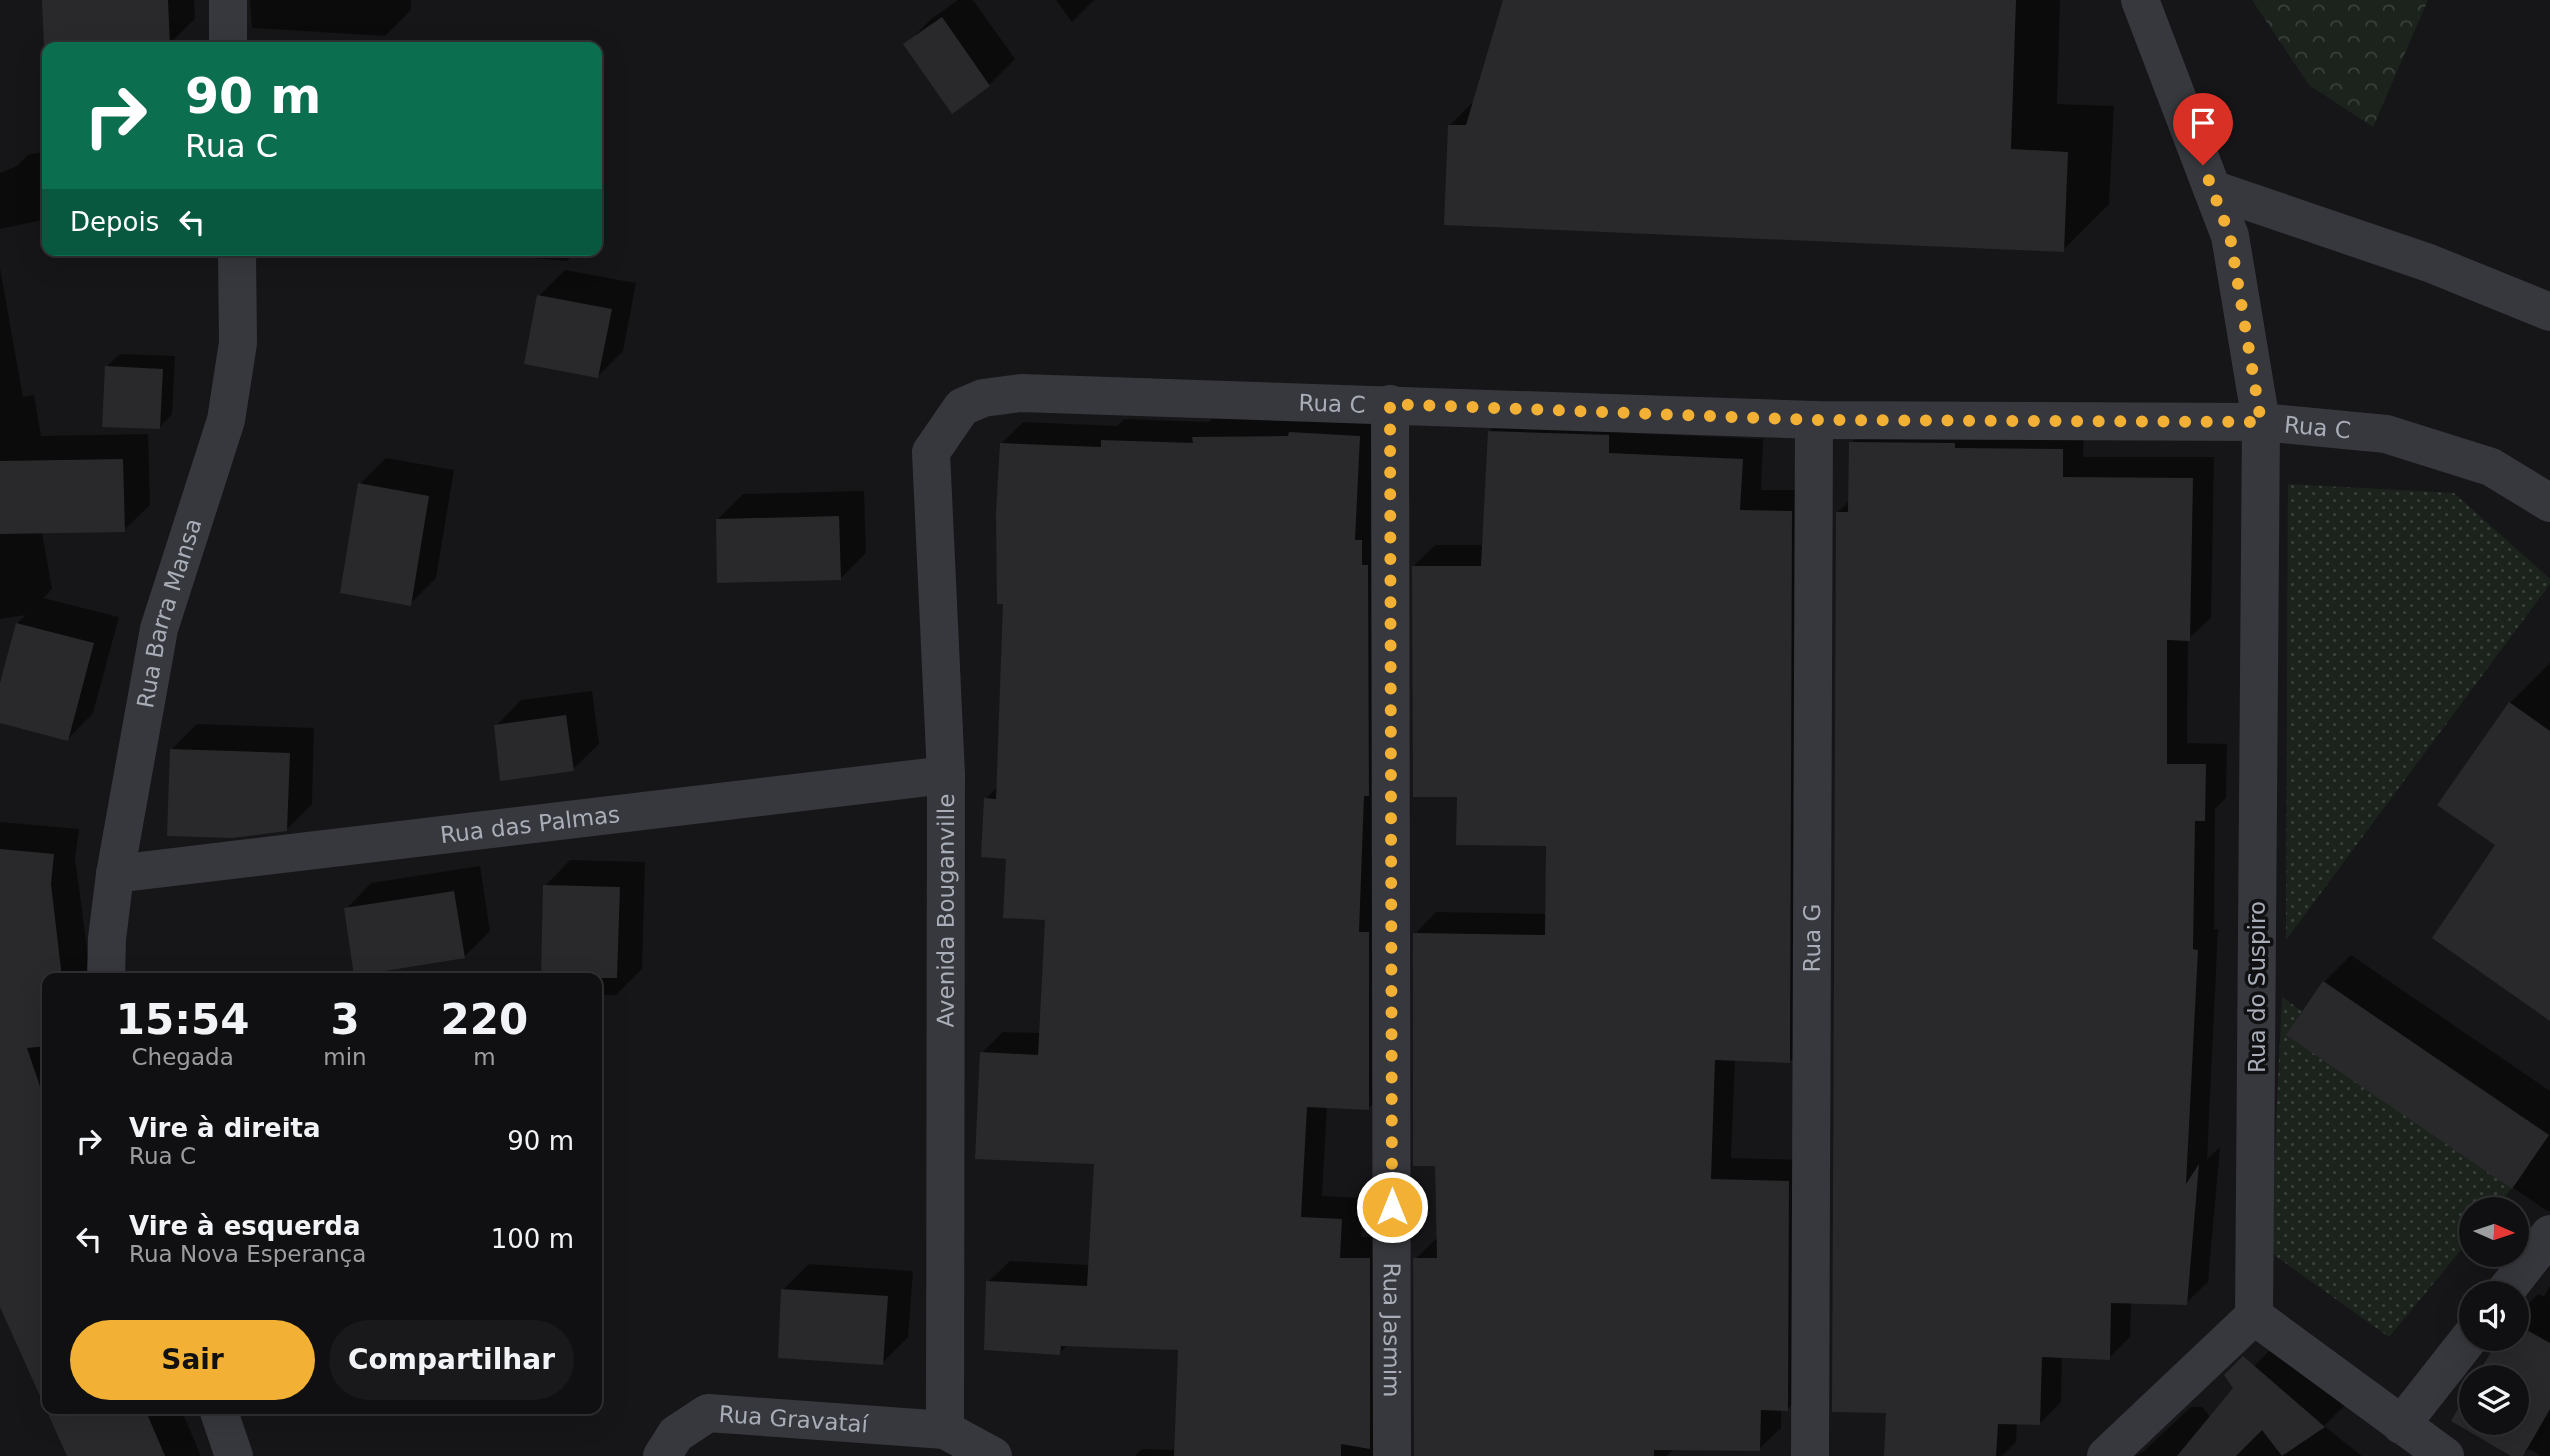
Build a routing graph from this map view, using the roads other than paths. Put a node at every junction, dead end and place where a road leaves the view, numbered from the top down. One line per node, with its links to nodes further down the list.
1 (228, 0): 3 (street)
2 (2140, 0): 4 (street, Rua do Suspiro)
3 (228, 42)
4 (2211, 189): 6 (street); 10 (street, Rua do Suspiro)
5 (237, 256): 13 (street, Rua Barra Mansa)
6 (2550, 312)
7 (1021, 393): 8 (street, Rua C); 12 (street, Avenida Bouganville)
8 (1390, 404): 9 (street, Rua C); 25 (street, Rua Jasmim)
9 (1814, 420): 10 (street, Rua C); 26 (street, Rua G)
10 (2261, 422): 11 (street, Rua C); 17 (street, Rua do Suspiro)
11 (2550, 503)
12 (946, 775): 13 (street, Rua das Palmas); 21 (street, Avenida Bouganville)
13 (115, 874): 14 (street, Rua Barra Mansa)
14 (106, 973)
15 (2550, 1234): 16 (street)
16 (2513, 1281)
17 (2254, 1316): 20 (street); 27 (street)
18 (2459, 1351): 20 (street)
19 (220, 1414): 22 (street)
20 (2402, 1425): 28 (street)
21 (945, 1430): 23 (street, Rua Gravataí); 24 (street)
22 (234, 1456)
23 (662, 1456)
24 (993, 1456)
25 (1392, 1456)
26 (1810, 1456)
27 (2106, 1456)
28 (2445, 1456)

